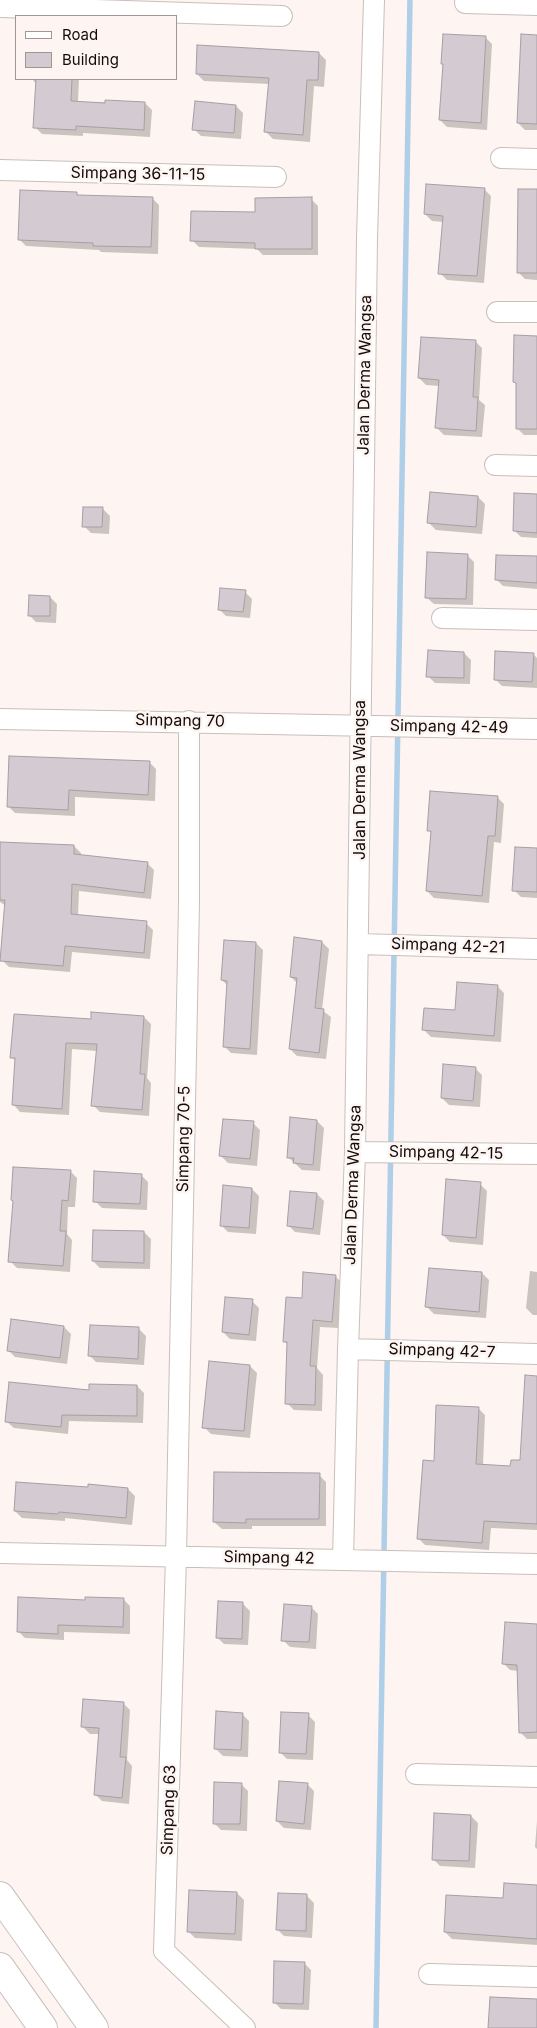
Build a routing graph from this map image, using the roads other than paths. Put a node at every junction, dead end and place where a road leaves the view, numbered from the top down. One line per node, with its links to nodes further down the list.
1 (374, 0): 18 (street, Jalan Derma Wangsa)
2 (465, 3): 3 (street)
3 (537, 5)
4 (0, 7): 5 (street)
5 (282, 16)
6 (501, 158): 7 (street)
7 (537, 159)
8 (0, 170): 9 (street, Simpang 36-11-15)
9 (276, 178)
10 (497, 312): 11 (street)
11 (537, 312)
12 (495, 466): 13 (street)
13 (537, 466)
14 (442, 618): 15 (street)
15 (537, 620)
16 (0, 719): 17 (street, Simpang 70)
17 (189, 721): 18 (street, Simpang 70); 27 (street, Simpang 70-5)
18 (369, 725): 19 (street, Simpang 42-49); 20 (street, Jalan Derma Wangsa)
19 (537, 728)
20 (368, 944): 21 (street, Simpang 42-21); 22 (street, Jalan Derma Wangsa)
21 (537, 949)
22 (355, 1152): 23 (street, Simpang 42-15); 24 (street, Jalan Derma Wangsa)
23 (537, 1154)
24 (348, 1349): 25 (street, Simpang 42-7); 28 (street, Jalan Derma Wangsa)
25 (537, 1354)
26 (0, 1553): 27 (street, Simpang 42)
27 (176, 1557): 28 (street, Simpang 42); 38 (street, Simpang 63)
28 (344, 1560): 29 (street, Simpang 42)
29 (537, 1564)
30 (416, 1774): 31 (street)
31 (537, 1776)
32 (0, 1896): 37 (highway)
33 (0, 1968): 36 (highway)
34 (429, 1974): 35 (street)
35 (537, 1977)
36 (43, 2028)
37 (94, 2028)
38 (245, 2028)

